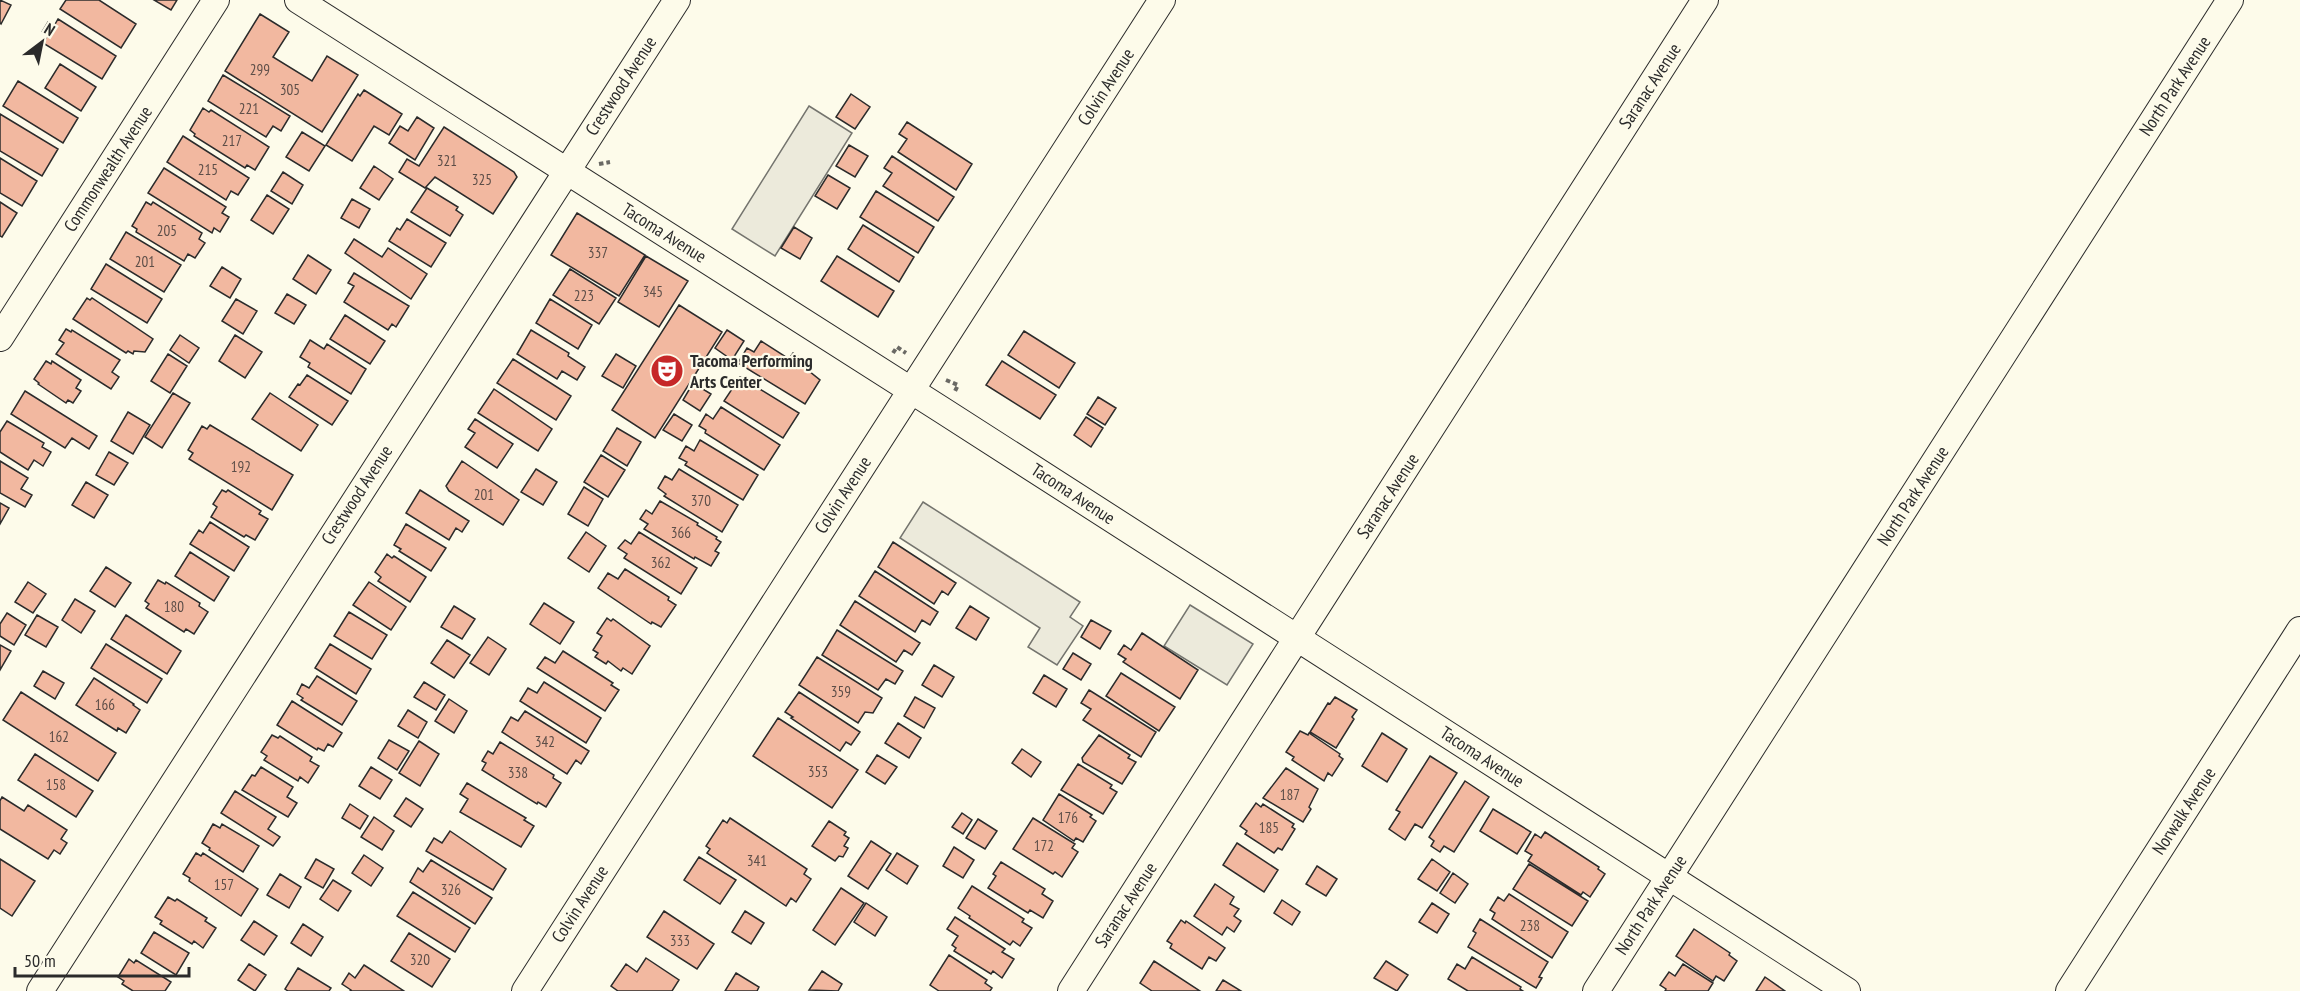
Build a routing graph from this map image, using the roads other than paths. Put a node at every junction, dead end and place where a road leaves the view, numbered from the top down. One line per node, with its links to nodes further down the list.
1 (216, 0): 8 (street, Commonwealth Avenue)
2 (298, 0): 7 (street, Tacoma Avenue)
3 (676, 0): 7 (street, Crestwood Avenue)
4 (1162, 0): 9 (street, Colvin Avenue)
5 (1705, 0): 11 (street, Saranac Avenue)
6 (2230, 0): 12 (street, North Park Avenue)
7 (566, 171): 9 (street, Tacoma Avenue); 13 (street, Crestwood Avenue)
8 (0, 338)
9 (911, 390): 11 (street, Tacoma Avenue); 14 (street, Colvin Avenue)
10 (2300, 630): 18 (street, Norwalk Avenue)
11 (1297, 638): 12 (street, Tacoma Avenue); 15 (street, Saranac Avenue)
12 (1670, 877): 16 (street, North Park Avenue); 17 (street, Tacoma Avenue)
13 (40, 991)
14 (525, 991)
15 (1071, 991)
16 (1596, 991)
17 (1847, 991)
18 (2068, 991)

